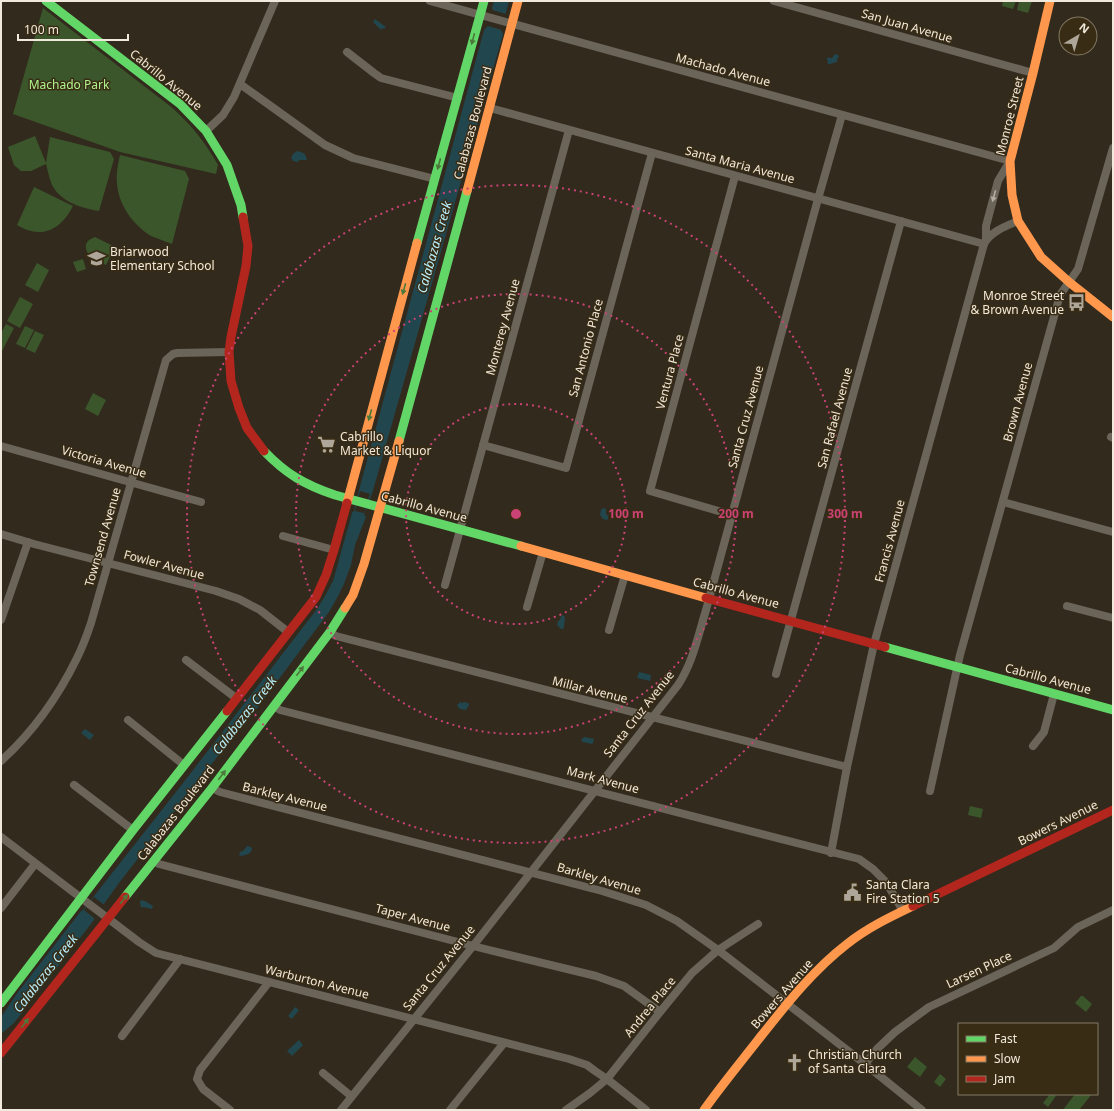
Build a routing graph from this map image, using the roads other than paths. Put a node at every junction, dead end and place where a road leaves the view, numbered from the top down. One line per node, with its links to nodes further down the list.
1 (46, 1): 17 (street, Cabrillo Avenue)
2 (275, 1): 12 (street)
3 (430, 1): 8 (street, Machado Avenue)
4 (484, 1): 8 (street, Calabazas Boulevard)
5 (518, 1): 9 (street, Calabazas Boulevard)
6 (774, 1): 11 (street, San Juan Avenue)
7 (1050, 1): 11 (street, Monroe Street)
8 (479, 15): 9 (street, Machado Avenue); 13 (street, Calabazas Boulevard, one-way to 13)
9 (508, 23): 14 (street, Calabazas Boulevard); 15 (street, Machado Avenue)
10 (347, 52): 13 (street)
11 (1034, 73): 20 (street, Monroe Street)
12 (240, 84): 17 (street); 22 (street)
13 (458, 98): 22 (street, Calabazas Boulevard, one-way to 22)
14 (490, 108): 16 (street, Santa Maria Avenue); 36 (street, Calabazas Boulevard)
15 (842, 115): 20 (street, Machado Avenue); 23 (street, Santa Cruz Avenue)
16 (570, 130): 19 (street, Santa Maria Avenue); 30 (street, Monterey Avenue)
17 (206, 131): 29 (street, Cabrillo Avenue)
18 (1113, 148): 27 (street, Brown Avenue)
19 (652, 153): 21 (street, Santa Maria Avenue); 30 (street, San Antonio Place)
20 (1010, 161): 25 (street, Monroe Street); 26 (street, Francis Avenue, one-way to 26)
21 (735, 176): 23 (street, Santa Maria Avenue); 37 (street, Ventura Place)
22 (435, 179): 33 (street, Calabazas Boulevard, one-way to 33)
23 (818, 199): 24 (street, Santa Maria Avenue); 37 (street, Santa Cruz Avenue)
24 (901, 221): 26 (street, Santa Maria Avenue); 53 (street, San Rafael Avenue)
25 (1018, 221): 26 (street); 27 (street, Monroe Street)
26 (985, 242): 57 (street, Francis Avenue)
27 (1069, 282): 28 (street, Monroe Street); 35 (street, Brown Avenue)
28 (1113, 317)
29 (229, 352): 32 (street, Townsend Avenue); 33 (street, Cabrillo Avenue)
30 (483, 445): 38 (street, Monterey Avenue)
31 (1, 446): 32 (street, Victoria Avenue)
32 (131, 482): 34 (street, Victoria Avenue); 45 (street, Townsend Avenue)
33 (348, 498): 36 (street, Cabrillo Avenue); 43 (street, Calabazas Boulevard)
34 (201, 502)
35 (1003, 502): 39 (street); 59 (street, Brown Avenue)
36 (381, 508): 38 (street, Cabrillo Avenue); 56 (street, Calabazas Boulevard)
37 (732, 515): 48 (street, Santa Cruz Avenue)
38 (461, 530): 44 (street, Cabrillo Avenue); 47 (street, Monterey Avenue)
39 (1113, 532)
40 (1, 534): 42 (street, Fowler Avenue)
41 (284, 536): 43 (street)
42 (28, 542): 45 (street, Fowler Avenue); 52 (street)
43 (334, 550): 55 (street, Calabazas Boulevard)
44 (543, 552): 46 (street, Cabrillo Avenue); 50 (street)
45 (109, 563): 55 (street, Fowler Avenue); 68 (street, Townsend Avenue)
46 (625, 575): 48 (street, Cabrillo Avenue); 54 (street)
47 (445, 585)
48 (709, 598): 53 (street, Cabrillo Avenue); 65 (street, Santa Cruz Avenue)
49 (1067, 606): 51 (street)
50 (527, 607)
51 (1113, 618)
52 (1, 620)
53 (791, 620): 57 (street, Cabrillo Avenue); 60 (street, San Rafael Avenue)
54 (609, 630)
55 (288, 632): 62 (street, Calabazas Boulevard)
56 (330, 632): 63 (street, Calabazas Boulevard, one-way to 56); 65 (street, Millar Avenue)
57 (874, 644): 59 (street, Cabrillo Avenue); 70 (street, Francis Avenue)
58 (186, 660): 62 (street)
59 (958, 667): 61 (street, Cabrillo Avenue); 74 (street, Brown Avenue)
60 (776, 674)
61 (1054, 694): 64 (street, Cabrillo Avenue); 67 (street)
62 (236, 698): 69 (street, Calabazas Boulevard)
63 (274, 706): 72 (street, Calabazas Boulevard, one-way to 63); 73 (street, Mark Avenue)
64 (1113, 710)
65 (652, 718): 70 (street, Millar Avenue); 73 (street, Santa Cruz Avenue)
66 (128, 720): 69 (street)
67 (1033, 746)
68 (1, 761)
69 (184, 765): 76 (street, Calabazas Boulevard)
70 (847, 767): 78 (street, Francis Avenue)
71 (74, 785): 76 (street)
72 (212, 788): 79 (street, Calabazas Boulevard); 81 (street, Barkley Avenue)
73 (594, 790): 78 (street, Mark Avenue); 81 (street, Santa Cruz Avenue)
74 (930, 791)
75 (1113, 810): 85 (street, Bowers Avenue)
76 (132, 830): 82 (street, Calabazas Boulevard)
77 (1, 838): 80 (street, Warburton Avenue)
78 (831, 853): 85 (street, Mark Avenue)
79 (154, 861): 86 (street, Calabazas Boulevard, one-way to 79); 88 (street, Taper Avenue)
80 (35, 864): 82 (street, Warburton Avenue); 83 (street)
81 (530, 872): 88 (street, Santa Cruz Avenue); 89 (street, Barkley Avenue)
82 (81, 898): 86 (street, Warburton Avenue); 92 (street, Calabazas Boulevard)
83 (1, 908)
84 (1113, 910): 101 (street, Larsen Place)
85 (903, 911): 93 (street, Bowers Avenue)
86 (108, 919): 90 (street, Warburton Avenue); 98 (street, Calabazas Boulevard, one-way to 86)
87 (758, 924): 89 (street, Andrea Place)
88 (472, 946): 94 (street, Taper Avenue); 95 (street, Santa Cruz Avenue)
89 (718, 950): 93 (street, Barkley Avenue); 94 (street, Andrea Place)
90 (180, 959): 91 (street, Warburton Avenue); 97 (street)
91 (269, 982): 95 (street, Warburton Avenue); 105 (street)
92 (1, 1003)
93 (787, 1004): 101 (street, Barkley Avenue); 110 (street, Bowers Avenue)
94 (660, 1012): 103 (street, Andrea Place)
95 (414, 1019): 99 (street, Warburton Avenue); 104 (street, Santa Cruz Avenue)
96 (1, 1036): 98 (street)
97 (122, 1036)
98 (9, 1043): 100 (street, Calabazas Boulevard)
99 (504, 1043): 103 (street, Warburton Avenue); 107 (street)
100 (1, 1053)
101 (865, 1064): 111 (street, Barkley Avenue)
102 (323, 1073): 104 (street)
103 (607, 1079): 108 (street, Andrea Place); 109 (street, Warburton Avenue)
104 (351, 1096): 106 (street, Santa Cruz Avenue)
105 (230, 1110)
106 (341, 1110)
107 (450, 1110)
108 (566, 1110)
109 (646, 1110)
110 (704, 1110)
111 (922, 1110)

